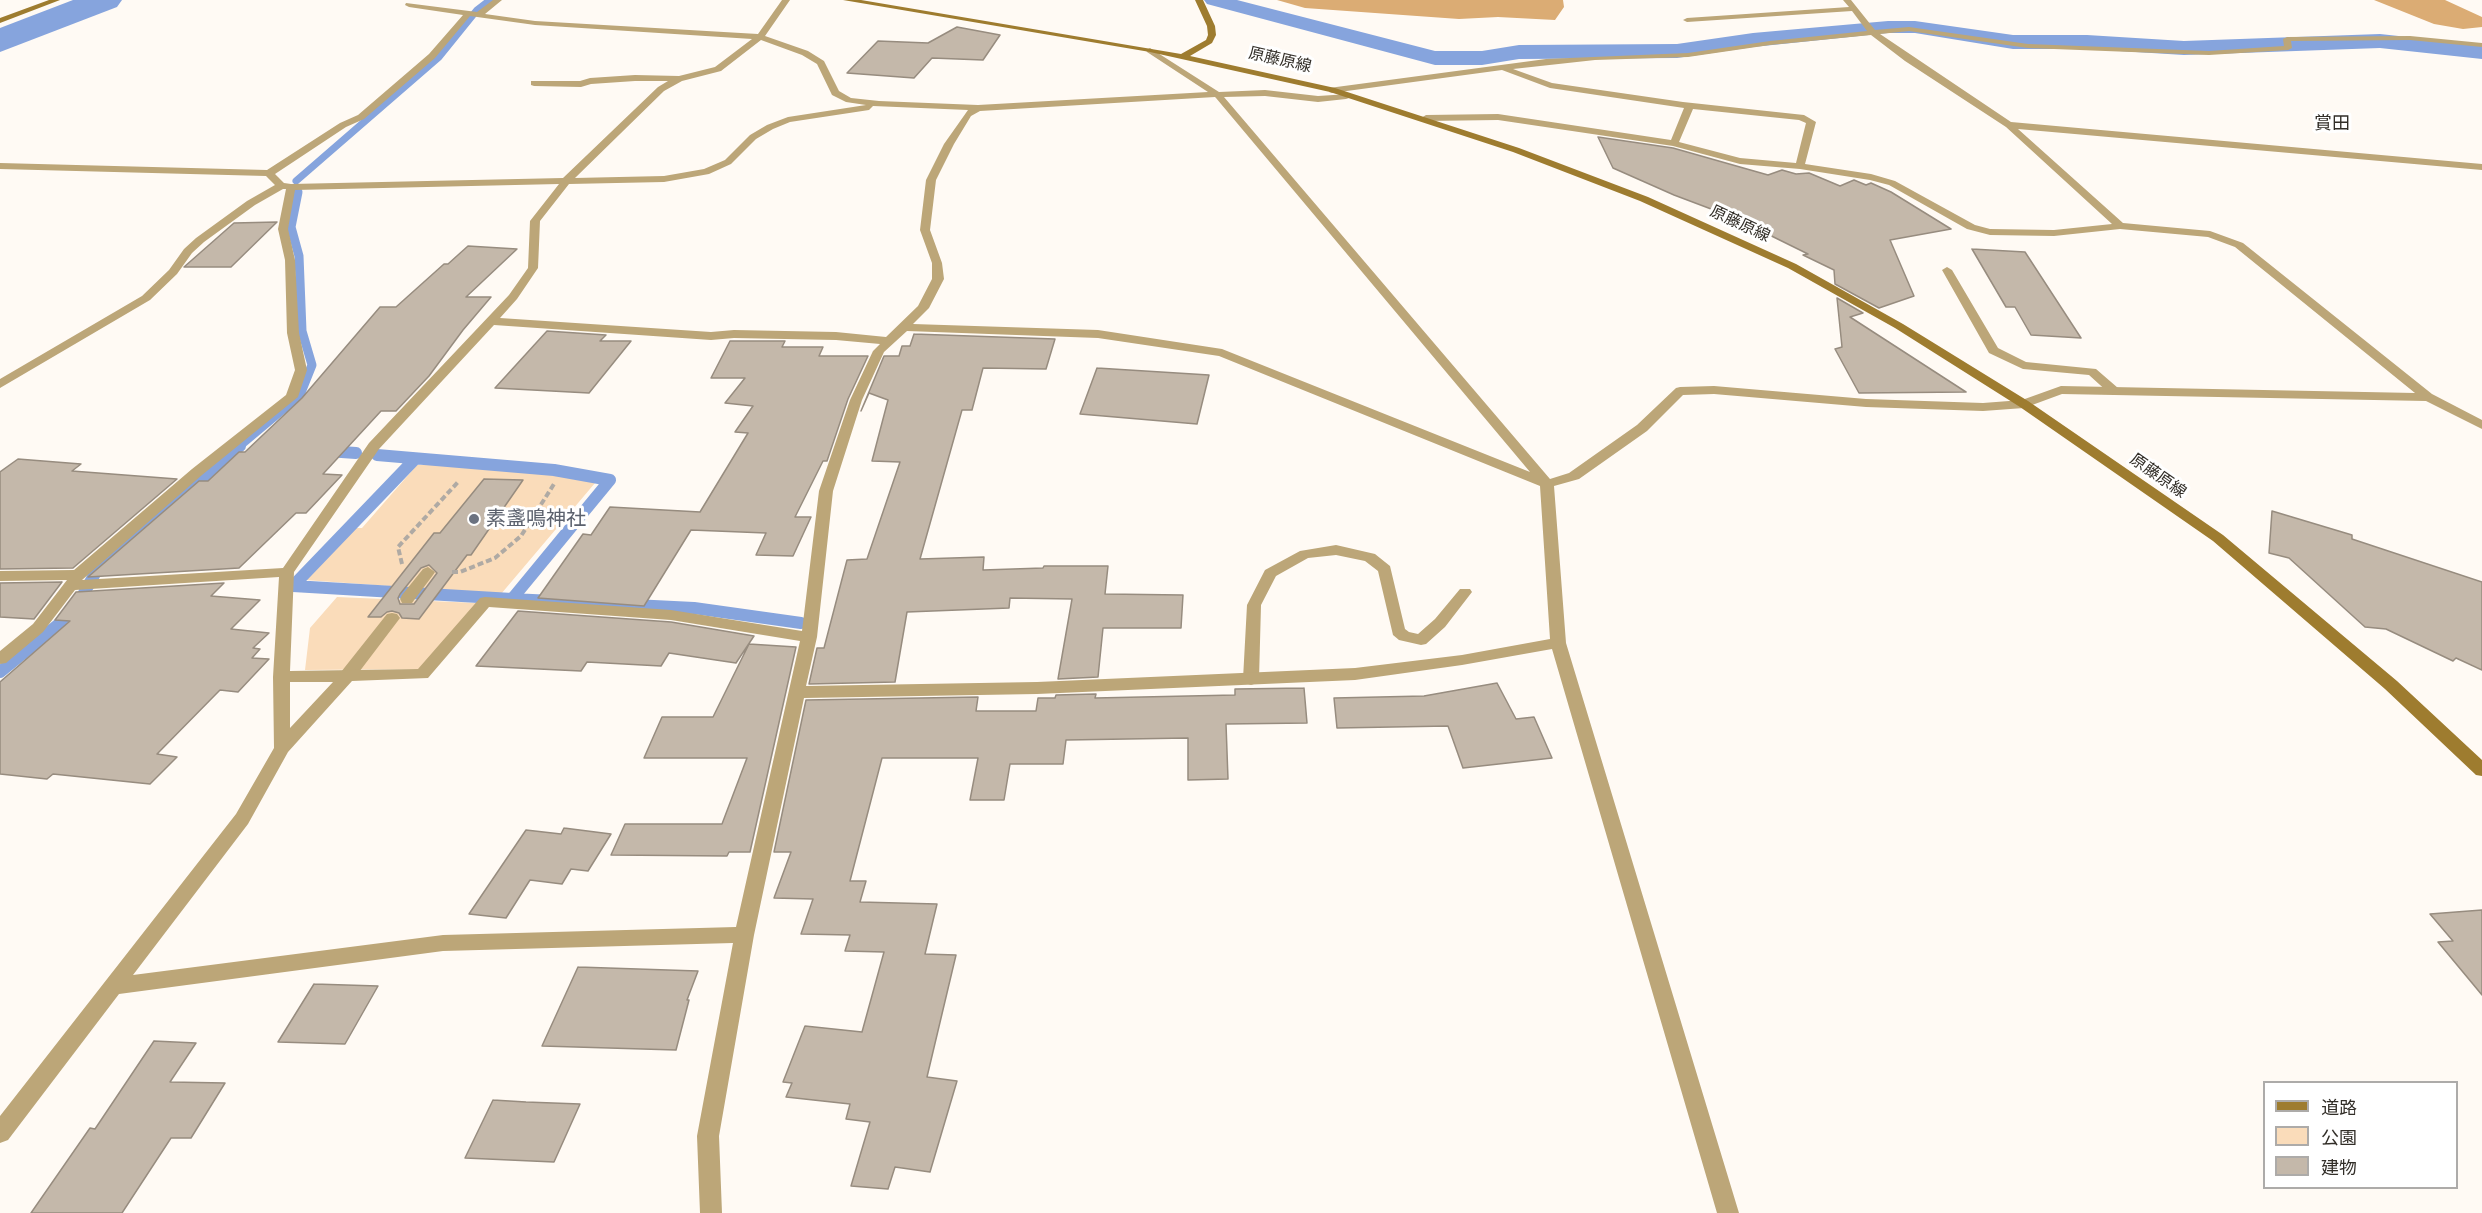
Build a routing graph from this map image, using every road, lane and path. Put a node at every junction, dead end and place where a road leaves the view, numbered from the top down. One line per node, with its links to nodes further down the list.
1 (56, 0): 11 (main road)
2 (498, 0): 9 (street)
3 (786, 0): 13 (street)
4 (847, 0): 15 (main road, 原藤原線)
5 (1847, 0): 8 (street)
6 (1200, 1): 16 (main road)
7 (409, 5): 9 (street)
8 (1854, 9): 10 (street); 12 (street)
9 (475, 13): 13 (street); 32 (street)
10 (1686, 20)
11 (0, 21)
12 (1873, 33): 14 (street); 17 (street); 27 (street)
13 (760, 37): 18 (street); 23 (street)
14 (2482, 45)
15 (1150, 50): 16 (main road, 原藤原線); 21 (street)
16 (1184, 56): 20 (main road, 原藤原線)
17 (1502, 68): 20 (street); 24 (street)
18 (679, 79): 19 (street); 33 (street)
19 (534, 83)
20 (1332, 90): 22 (main road, 原藤原線)
21 (1219, 96): 22 (street); 25 (street); 47 (street)
22 (1352, 96): 26 (main road, 原藤原線)
23 (879, 104): 25 (street); 33 (street)
24 (1690, 105): 28 (street); 30 (street)
25 (978, 108): 38 (street)
26 (1426, 118): 28 (street); 43 (main road, 原藤原線)
27 (2009, 125): 31 (street); 35 (street)
28 (1674, 143): 30 (street)
29 (0, 166): 32 (street)
30 (1800, 166): 35 (street)
31 (2482, 167)
32 (269, 173): 34 (street)
33 (567, 180): 34 (street); 37 (street)
34 (286, 187): 40 (street); 51 (street)
35 (2120, 226): 42 (street)
36 (1947, 270): 41 (street)
37 (491, 321): 39 (street); 48 (street)
38 (904, 327): 39 (street); 47 (street)
39 (890, 341): 55 (street)
40 (0, 384)
41 (2114, 391): 42 (street); 43 (street)
42 (2428, 397): 44 (street)
43 (2024, 404): 47 (street); 63 (main road, 原藤原線)
44 (2482, 425)
45 (459, 481): 49 (path)
46 (554, 484): 49 (path)
47 (1547, 484): 56 (street)
48 (287, 572): 51 (street); 59 (street)
49 (428, 572): 53 (street)
50 (0, 576): 51 (street)
51 (82, 582): 57 (street)
52 (1465, 592): 60 (street)
53 (410, 595)
54 (392, 618): 58 (street)
55 (809, 637): 58 (street); 61 (street)
56 (1558, 642): 60 (street); 68 (street)
57 (0, 659)
58 (347, 676): 59 (street); 62 (street)
59 (282, 677): 62 (street)
60 (1251, 679): 61 (street)
61 (797, 692): 64 (street)
62 (282, 748): 65 (street)
63 (2482, 770)
64 (744, 935): 65 (street); 67 (street)
65 (115, 986): 66 (street)
66 (0, 1133)
67 (711, 1213)
68 (1728, 1213)

